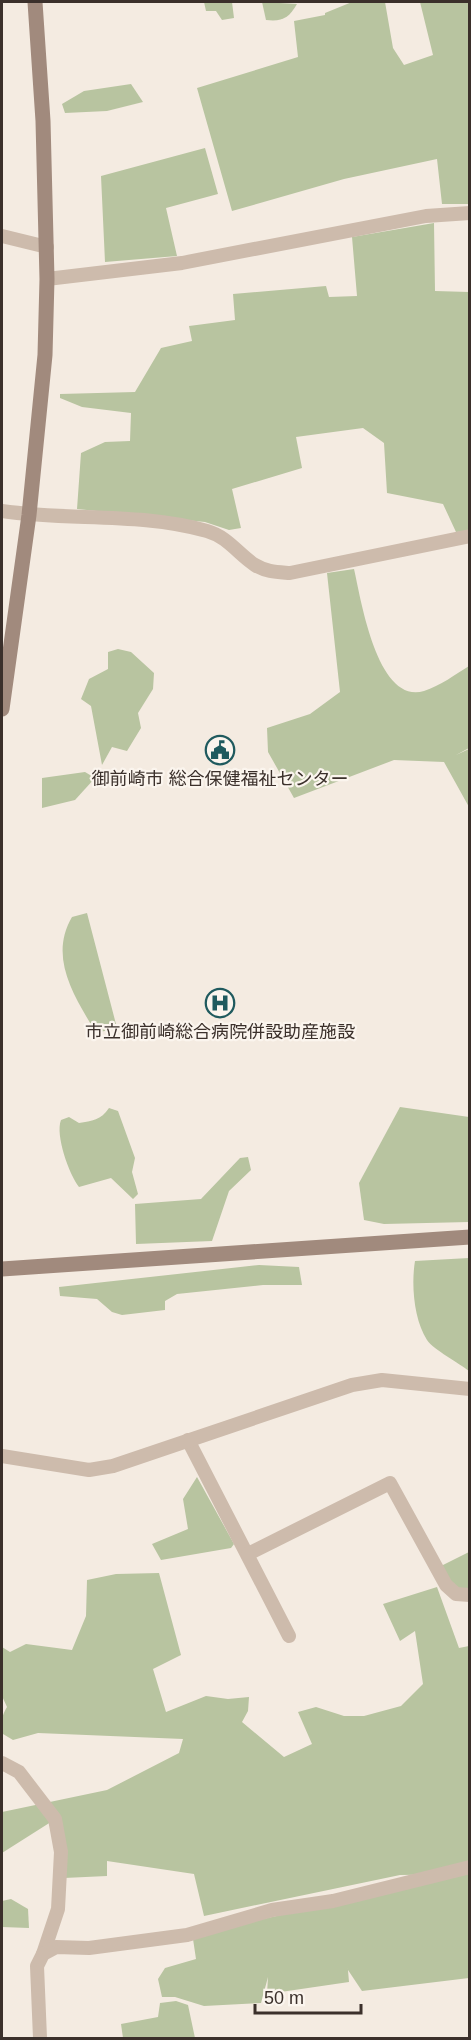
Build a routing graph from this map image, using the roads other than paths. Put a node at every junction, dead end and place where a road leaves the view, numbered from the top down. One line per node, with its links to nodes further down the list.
1 (35, 2): 4 (street)
2 (470, 213): 5 (street)
3 (2, 236): 4 (street)
4 (46, 248): 5 (street)
5 (47, 279): 7 (street)
6 (2, 511): 7 (street)
7 (29, 515): 8 (street); 9 (street)
8 (470, 536)
9 (2, 709)
10 (470, 1237): 11 (street)
11 (2, 1269)
12 (470, 1389): 13 (street)
13 (188, 1440): 14 (street); 15 (street)
14 (2, 1456)
15 (249, 1554): 16 (street); 17 (street)
16 (470, 1595)
17 (289, 1636)
18 (2, 1762): 20 (street)
19 (470, 1867): 20 (street)
20 (43, 1954): 21 (street)
21 (40, 2038)

